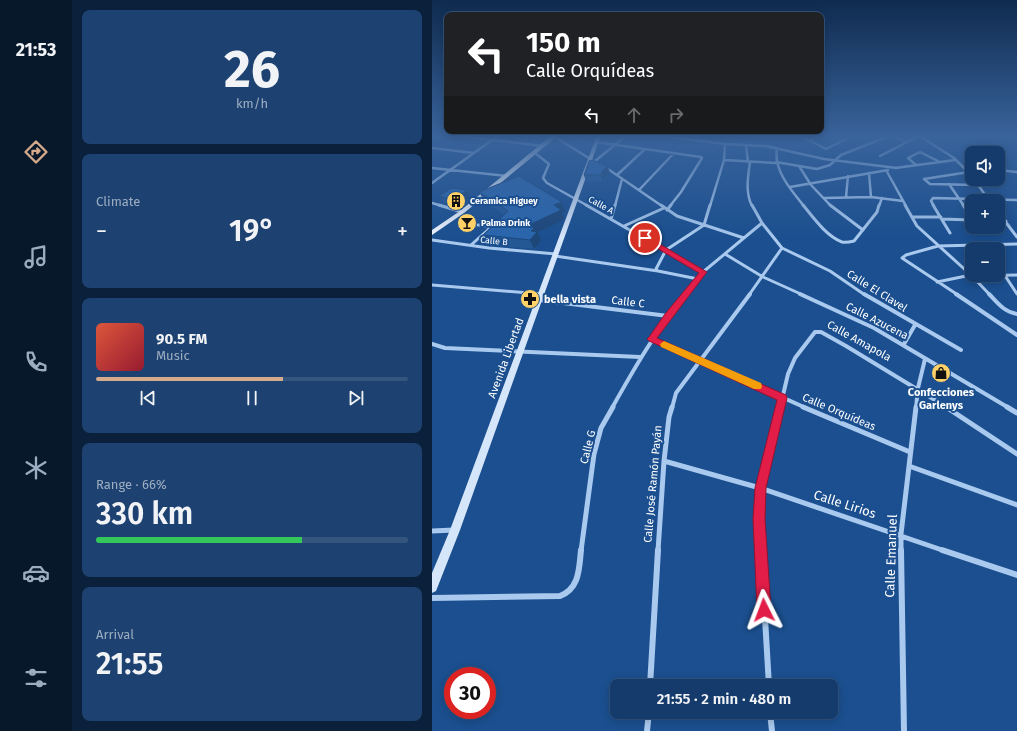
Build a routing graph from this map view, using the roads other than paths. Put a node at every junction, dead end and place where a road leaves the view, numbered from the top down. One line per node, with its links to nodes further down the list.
1 (442, 169): 14 (street)
2 (516, 169): 22 (main road)
3 (547, 169): 38 (street, Calle A)
4 (588, 169): 38 (street, Avenida Libertad)
5 (607, 169): 21 (street)
6 (623, 169): 21 (street)
7 (659, 169): 31 (street)
8 (695, 169): 44 (street)
9 (721, 169): 53 (street)
10 (748, 169): 51 (street)
11 (779, 169): 30 (street)
12 (801, 169): 27 (street)
13 (891, 169): 15 (street)
14 (450, 170): 22 (street); 26 (street)
15 (886, 170): 19 (street); 41 (street)
16 (1005, 170): 17 (street)
17 (1012, 171): 18 (street); 24 (street)
18 (1017, 172)
19 (869, 173): 23 (street); 33 (street)
20 (965, 173): 28 (street)
21 (617, 175): 25 (street)
22 (508, 176): 45 (main road)
23 (848, 176): 27 (street); 32 (street)
24 (1017, 177)
25 (622, 179): 31 (street); 48 (street)
26 (432, 182)
27 (809, 183): 30 (street); 34 (street)
28 (949, 184): 29 (street); 36 (street)
29 (965, 185)
30 (790, 186): 55 (street)
31 (639, 190): 44 (street)
32 (846, 197): 33 (street); 34 (street)
33 (871, 197): 35 (street)
34 (824, 198): 55 (street)
35 (882, 198): 41 (street); 55 (street)
36 (958, 198): 37 (street); 43 (street); 47 (street)
37 (965, 198)
38 (576, 199): 48 (street, Calle A); 69 (street, Avenida Libertad)
39 (1005, 200): 40 (street)
40 (1017, 200)
41 (903, 201): 46 (street)
42 (432, 203): 45 (street)
43 (965, 208)
44 (666, 209): 53 (street); 54 (street)
45 (462, 212): 56 (main road)
46 (912, 216): 47 (street); 65 (street)
47 (941, 218): 49 (street); 57 (street)
48 (611, 219): 54 (street, Calle A)
49 (965, 219)
50 (1006, 221): 58 (street)
51 (762, 224): 59 (street, Calle G); 66 (street)
52 (478, 225): 63 (street)
53 (704, 225): 59 (street); 67 (street)
54 (624, 226): 67 (street, Calle A)
55 (863, 230)
56 (432, 233)
57 (950, 233)
58 (1017, 237)
59 (744, 238): 68 (street, Calle G)
60 (432, 240): 63 (street, Calle B)
61 (1005, 244): 62 (street)
62 (1017, 244)
63 (471, 245): 69 (street, Calle B)
64 (965, 245): 65 (street)
65 (938, 246): 70 (street); 79 (street)
66 (782, 248): 76 (street, Calle José Ramón Payán); 86 (street, Calle El Clavel)
67 (666, 250): 71 (street); 72 (street, Calle A)
68 (725, 254): 72 (street, Calle G); 76 (street, Calle Azucena)
69 (555, 255): 71 (street, Calle B); 83 (street, Avenida Libertad)
70 (965, 270)
71 (658, 271): 78 (street, Calle B)
72 (703, 272): 78 (street, Calle G)
73 (1005, 275): 74 (street)
74 (1017, 275)
75 (1005, 276): 82 (street)
76 (763, 277): 90 (street, Calle Azucena); 95 (street, Calle José Ramón Payán)
77 (965, 277): 79 (street)
78 (698, 279): 85 (street, Calle G)
79 (937, 282): 87 (street)
80 (978, 282): 84 (street)
81 (432, 285): 83 (street, Calle C)
82 (1017, 294)
83 (540, 297): 85 (street, Calle C); 92 (street, Avenida Libertad)
84 (1017, 314)
85 (668, 316): 88 (street, Calle G)
86 (915, 325): 90 (street); 91 (street, Calle El Clavel)
87 (1017, 335)
88 (652, 339): 93 (street, Calle G); 95 (street, Calle Orquídeas)
89 (432, 344): 92 (street)
90 (904, 344): 94 (street, Calle Azucena)
91 (961, 350)
92 (520, 351): 93 (street); 105 (street, Avenida Libertad)
93 (640, 357): 110 (street, Calle G)
94 (925, 359): 96 (street, Calle Emanuel); 98 (street, Calle Azucena)
95 (701, 360): 97 (street, Calle Orquídeas); 101 (street, Calle José Ramón Payán)
96 (918, 388): 97 (street, Calle Amapola); 99 (street, Calle Emanuel); 100 (street, Calle Amapola)
97 (782, 398): 99 (street, Calle Orquídeas); 103 (street, Calle Amapola)
98 (1017, 413)
99 (910, 452): 102 (street, Calle Emanuel)
100 (1017, 454)
101 (664, 461): 103 (street, Calle Lirios); 111 (street, Calle José Ramón Payán)
102 (909, 466): 104 (street); 107 (street, Calle Emanuel)
103 (760, 488): 107 (street, Calle Lirios); 112 (street, Calle Amapola)
104 (1017, 505)
105 (455, 530): 106 (street); 109 (street, Avenida Libertad)
106 (432, 531)
107 (901, 534): 108 (street, Calle Lirios); 117 (street, Calle Emanuel)
108 (1017, 575)
109 (432, 587)
110 (432, 598)
111 (650, 679)
112 (769, 679)
113 (648, 719): 115 (street)
114 (771, 719): 116 (street)
115 (647, 731)
116 (772, 731)
117 (904, 731)

